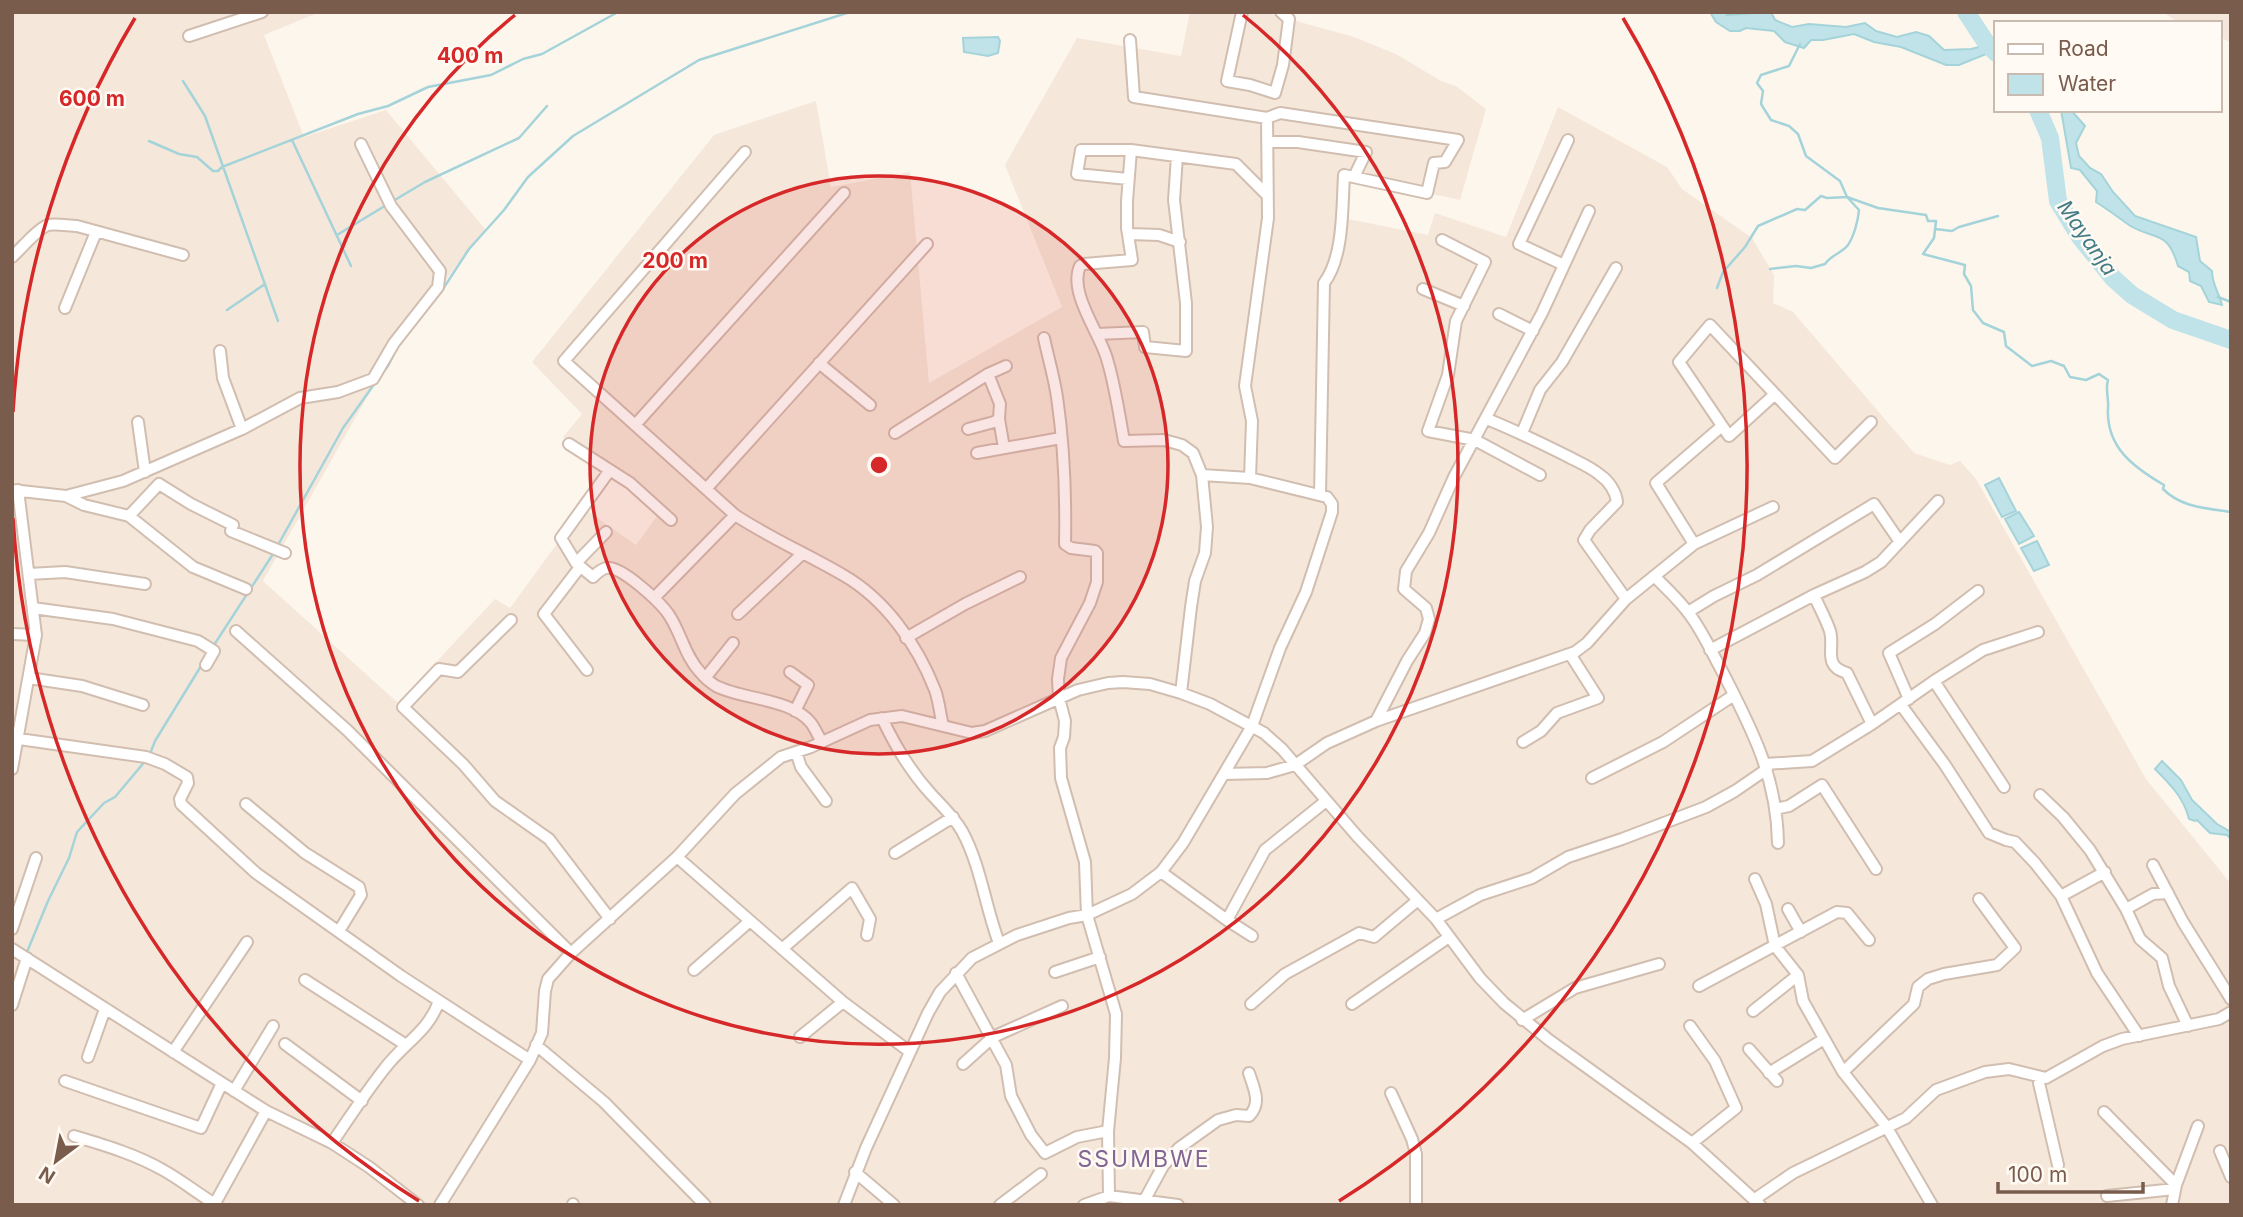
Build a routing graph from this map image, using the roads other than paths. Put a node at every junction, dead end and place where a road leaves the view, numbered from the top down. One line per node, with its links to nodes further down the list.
1 (262, 12): 4 (street)
2 (1242, 12): 3 (street)
3 (1281, 12)
4 (189, 36)
5 (1130, 40): 6 (street)
6 (1268, 118): 8 (street); 13 (street)
7 (1568, 140): 25 (street)
8 (1267, 142): 13 (street); 16 (street)
9 (362, 144): 46 (street)
10 (1131, 150): 12 (street); 14 (street); 14 (street)
11 (745, 152): 44 (street)
12 (1177, 156): 16 (street); 21 (street)
13 (1354, 177): 62 (street)
14 (1128, 178): 19 (street)
15 (844, 193): 44 (street)
16 (1267, 195): 59 (street)
17 (1589, 211): 25 (street)
18 (96, 232): 23 (street); 24 (street); 29 (street)
19 (1129, 234): 21 (street); 32 (street)
20 (1443, 240): 28 (street)
21 (1180, 242): 32 (street)
22 (927, 244): 35 (street)
23 (183, 256)
24 (12, 257)
25 (1564, 265): 31 (street)
26 (1616, 268): 49 (street)
27 (1423, 289): 28 (street)
28 (1464, 306): 51 (street)
29 (65, 308)
30 (1499, 314): 31 (street)
31 (1533, 331): 41 (street)
32 (1097, 334): 57 (street)
33 (1044, 338): 50 (street)
34 (220, 351): 46 (street)
35 (819, 363): 39 (street); 60 (street)
36 (1006, 366): 37 (street)
37 (988, 374): 40 (street); 48 (street)
38 (1774, 395): 43 (street); 45 (street); 45 (street)
39 (870, 405)
40 (999, 419): 47 (street); 53 (street)
41 (1487, 419): 49 (street); 51 (street)
42 (138, 422): 56 (street)
43 (1871, 422)
44 (635, 425): 60 (street)
45 (1722, 426): 71 (street)
46 (242, 429): 56 (street)
47 (968, 429)
48 (895, 433)
49 (1522, 433): 83 (street)
50 (1062, 438): 53 (street); 104 (street)
51 (1475, 440): 58 (street); 111 (street)
52 (569, 444): 55 (street)
53 (1004, 449): 54 (street)
54 (977, 453)
55 (610, 470): 68 (street); 74 (street)
56 (145, 472): 63 (street)
57 (1202, 475): 59 (street); 102 (street)
58 (1540, 475)
59 (1250, 478): 62 (street)
60 (706, 488): 66 (street)
61 (15, 490): 63 (street); 75 (street)
62 (1320, 495): 114 (street)
63 (66, 496): 67 (street)
64 (1938, 501): 70 (street)
65 (1773, 507): 71 (street)
66 (735, 515): 73 (street); 82 (street)
67 (129, 516): 72 (street); 79 (street)
68 (671, 520)
69 (606, 532): 74 (street)
70 (1900, 542): 81 (street); 85 (street)
71 (1693, 544): 76 (street)
72 (279, 550)
73 (802, 554): 86 (street); 92 (street)
74 (578, 565): 82 (street); 97 (street)
75 (29, 574): 78 (street); 84 (street)
76 (1654, 576): 83 (street); 85 (street)
77 (1020, 577): 92 (street)
78 (145, 584)
79 (246, 589)
80 (1978, 591): 106 (street)
81 (1814, 595): 94 (street); 112 (street)
82 (654, 598): 99 (street)
83 (1626, 599): 95 (street)
84 (33, 608): 91 (street); 96 (street)
85 (1688, 612): 94 (street)
86 (738, 614)
87 (510, 620): 147 (street)
88 (236, 631): 163 (street)
89 (2038, 632): 101 (street)
90 (12, 634): 91 (street)
91 (36, 635): 100 (street)
92 (906, 638): 113 (street)
93 (733, 643): 99 (street)
94 (1710, 650): 103 (street)
95 (1570, 654): 111 (street); 117 (street)
96 (206, 665)
97 (587, 670)
98 (790, 672): 109 (street)
99 (706, 677): 109 (street)
100 (29, 678): 107 (street); 108 (street)
101 (1934, 681): 106 (street); 124 (street)
102 (1181, 693): 104 (street); 114 (street)
103 (1734, 695): 120 (street); 123 (street)
104 (1059, 698): 113 (street); 146 (street)
105 (12, 702): 107 (street)
106 (1905, 702): 112 (street); 141 (street)
107 (25, 705): 115 (street)
108 (143, 705)
109 (795, 711): 116 (street)
110 (882, 718): 113 (street); 116 (street); 130 (street)
111 (1376, 721): 119 (street)
112 (1872, 724): 120 (street)
113 (943, 726)
114 (1252, 726): 119 (street); 122 (street)
115 (19, 739): 121 (street); 152 (street)
116 (822, 742): 118 (street)
117 (1522, 743)
118 (796, 752): 126 (street); 133 (street)
119 (1295, 765): 122 (street); 127 (street)
120 (1766, 766): 129 (street); 148 (street)
121 (12, 769)
122 (1224, 774): 137 (street)
123 (1592, 778)
124 (2004, 787)
125 (2040, 795): 138 (street)
126 (826, 801)
127 (1326, 801): 143 (street); 149 (street)
128 (246, 804): 152 (street)
129 (1775, 809): 131 (street); 136 (street)
130 (953, 817): 132 (street); 159 (street)
131 (1777, 843)
132 (895, 853)
133 (677, 857): 147 (street); 150 (street)
134 (37, 858): 151 (street)
135 (2154, 865): 140 (street)
136 (1877, 869)
137 (1161, 872): 146 (street); 149 (street)
138 (2105, 872): 141 (street); 145 (street)
139 (1755, 879): 160 (street)
140 (2168, 893): 145 (street); 173 (street)
141 (2061, 896): 187 (street)
142 (1979, 899): 200 (street)
143 (1418, 900): 148 (street); 176 (street)
144 (1788, 909): 153 (street)
145 (2126, 909): 186 (street)
146 (1087, 915): 159 (street); 164 (street)
147 (610, 919): 163 (street)
148 (1436, 919): 156 (street)
149 (1227, 920): 155 (street)
150 (750, 921): 162 (street); 167 (street)
151 (12, 929)
152 (339, 931): 174 (street)
153 (1801, 932): 157 (street); 160 (street)
154 (867, 935): 162 (street)
155 (1252, 936)
156 (1449, 937): 177 (street); 183 (street)
157 (1869, 940)
158 (247, 942): 195 (street)
159 (999, 943): 169 (street)
160 (1775, 946): 170 (street); 172 (street)
161 (12, 949): 165 (street)
162 (782, 949): 175 (street)
163 (571, 953): 193 (street)
164 (1100, 957): 168 (street); 212 (street)
165 (27, 958): 178 (street); 180 (street)
166 (1659, 964): 183 (street)
167 (694, 970)
168 (1055, 972)
169 (956, 973): 189 (street); 196 (street)
170 (1798, 975): 181 (street); 190 (street)
171 (305, 980): 192 (street)
172 (1699, 986)
173 (2231, 999)
174 (439, 1001): 192 (street); 198 (street)
175 (843, 1002): 188 (street); 196 (street)
176 (1251, 1004)
177 (1352, 1004)
178 (12, 1005)
179 (1062, 1006): 189 (street)
180 (106, 1009): 195 (street); 197 (street)
181 (1753, 1011)
182 (2231, 1012): 186 (street)
183 (1522, 1020): 215 (street)
184 (273, 1026): 205 (street)
185 (1690, 1026): 215 (street)
186 (2188, 1026): 187 (street)
187 (2139, 1035): 202 (street)
188 (800, 1037)
189 (993, 1037): 199 (street); 212 (street)
190 (1824, 1039): 194 (street); 200 (street)
191 (285, 1044): 207 (street)
192 (406, 1045): 207 (street)
193 (536, 1045): 198 (street); 229 (street)
194 (1749, 1049)
195 (173, 1052): 204 (street)
196 (910, 1052): 218 (street)
197 (88, 1057)
198 (530, 1060): 228 (street)
199 (963, 1064)
200 (1843, 1072): 210 (street)
201 (1249, 1073): 224 (street)
202 (2040, 1078): 210 (street); 217 (street)
203 (65, 1081): 204 (street)
204 (222, 1083): 205 (street)
205 (234, 1091): 208 (street)
206 (1391, 1093): 235 (street)
207 (362, 1101): 214 (street)
208 (266, 1111): 214 (street); 226 (street)
209 (2104, 1112): 221 (street)
210 (1886, 1126): 225 (street); 236 (street)
211 (2198, 1126): 221 (street)
212 (1108, 1131): 222 (street)
213 (74, 1136): 226 (street)
214 (331, 1143): 227 (street)
215 (1692, 1143): 225 (street)
216 (2220, 1151): 220 (street)
217 (2058, 1165)
218 (855, 1172): 230 (street); 231 (street)
219 (1041, 1174): 232 (street)
220 (2231, 1177)
221 (2175, 1187): 223 (street); 237 (street)
222 (1109, 1196): 224 (street); 233 (street)
223 (2108, 1196)
224 (1143, 1201): 234 (street)
225 (1757, 1202)
226 (214, 1204)
227 (418, 1205)
228 (440, 1205)
229 (705, 1205)
230 (844, 1205)
231 (894, 1205)
232 (1000, 1205)
233 (1084, 1205)
234 (1178, 1205)
235 (1416, 1205)
236 (1932, 1205)
237 (2172, 1205)

